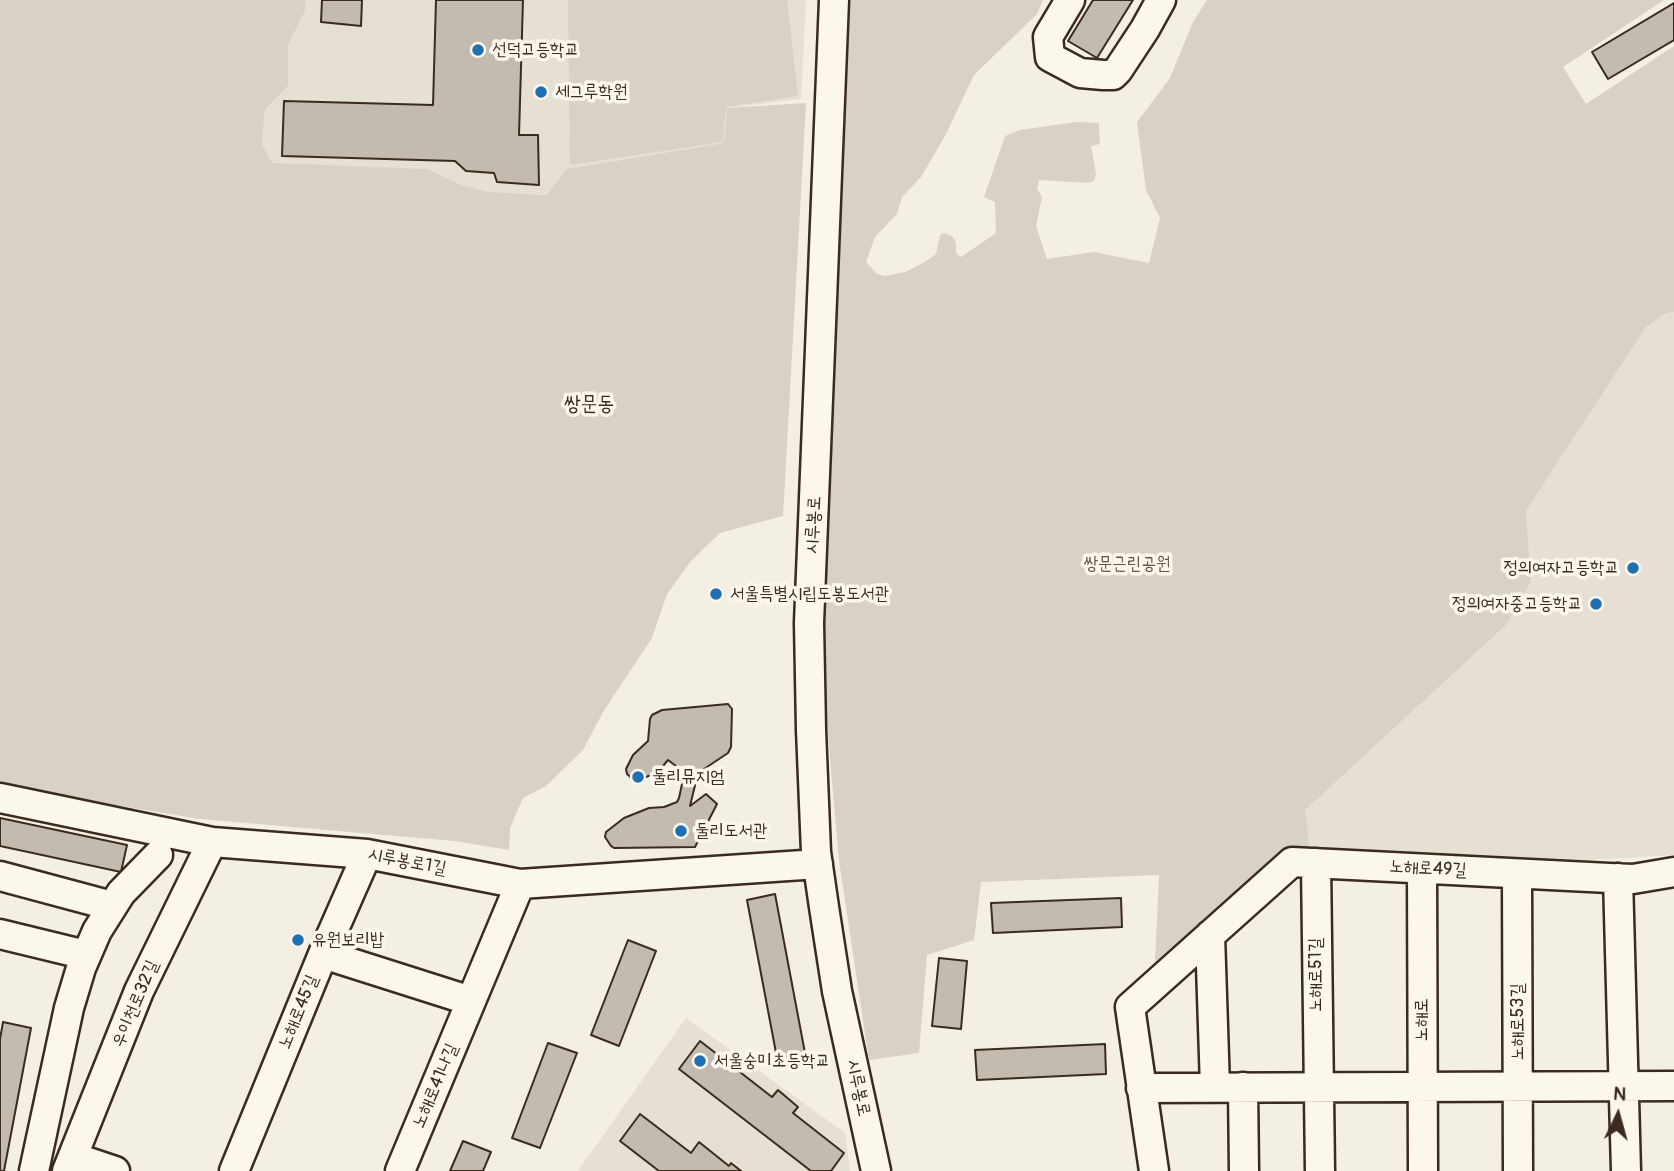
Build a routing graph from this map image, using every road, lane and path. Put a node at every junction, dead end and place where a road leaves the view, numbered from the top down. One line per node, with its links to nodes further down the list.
1 (834, 0): 9 (street, 시루봉로)
2 (1070, 0): 3 (street)
3 (1161, 0)
4 (0, 798): 5 (street, 시루봉로1길)
5 (212, 842): 6 (street, 시루봉로1길); 30 (street, 우이천로32길)
6 (367, 854): 15 (street, 시루봉로1길); 19 (street, 노해로45길)
7 (158, 855): 16 (street)
8 (1316, 863): 10 (street, 노해로49길); 18 (street, 노해로49길); 22 (street, 노해로51길)
9 (818, 864): 15 (street, 시루봉로1길); 35 (street, 시루봉로)
10 (1422, 869): 12 (street, 노해로49길); 27 (street, 노해로)
11 (1674, 872): 14 (street, 노해로49길)
12 (1517, 874): 14 (street, 노해로49길); 23 (street, 노해로53길)
13 (0, 876): 16 (street)
14 (1618, 878): 28 (street)
15 (520, 884): 21 (street, 노해로41나길)
16 (112, 906): 20 (street)
17 (0, 934): 20 (street)
18 (1210, 935): 25 (street); 29 (street, 노해로49길)
19 (323, 954): 21 (street); 33 (street, 노해로45길)
20 (86, 955): 31 (street)
21 (471, 1001): 34 (street, 노해로41나길)
22 (1318, 1086): 26 (street); 27 (street); 38 (street, 노해로51길)
23 (1518, 1086): 27 (street); 28 (street); 40 (street, 노해로53길)
24 (1674, 1086): 28 (street)
25 (1215, 1087): 26 (street); 29 (street)
26 (1244, 1087): 37 (street)
27 (1423, 1087): 39 (street, 노해로)
28 (1625, 1087): 41 (street)
29 (1142, 1088): 36 (street, 노해로49길)
30 (70, 1164): 32 (street)
31 (34, 1171)
32 (115, 1171)
33 (234, 1171)
34 (400, 1171)
35 (876, 1171)
36 (1154, 1171)
37 (1244, 1171)
38 (1320, 1171)
39 (1423, 1171)
40 (1518, 1171)
41 (1626, 1171)

